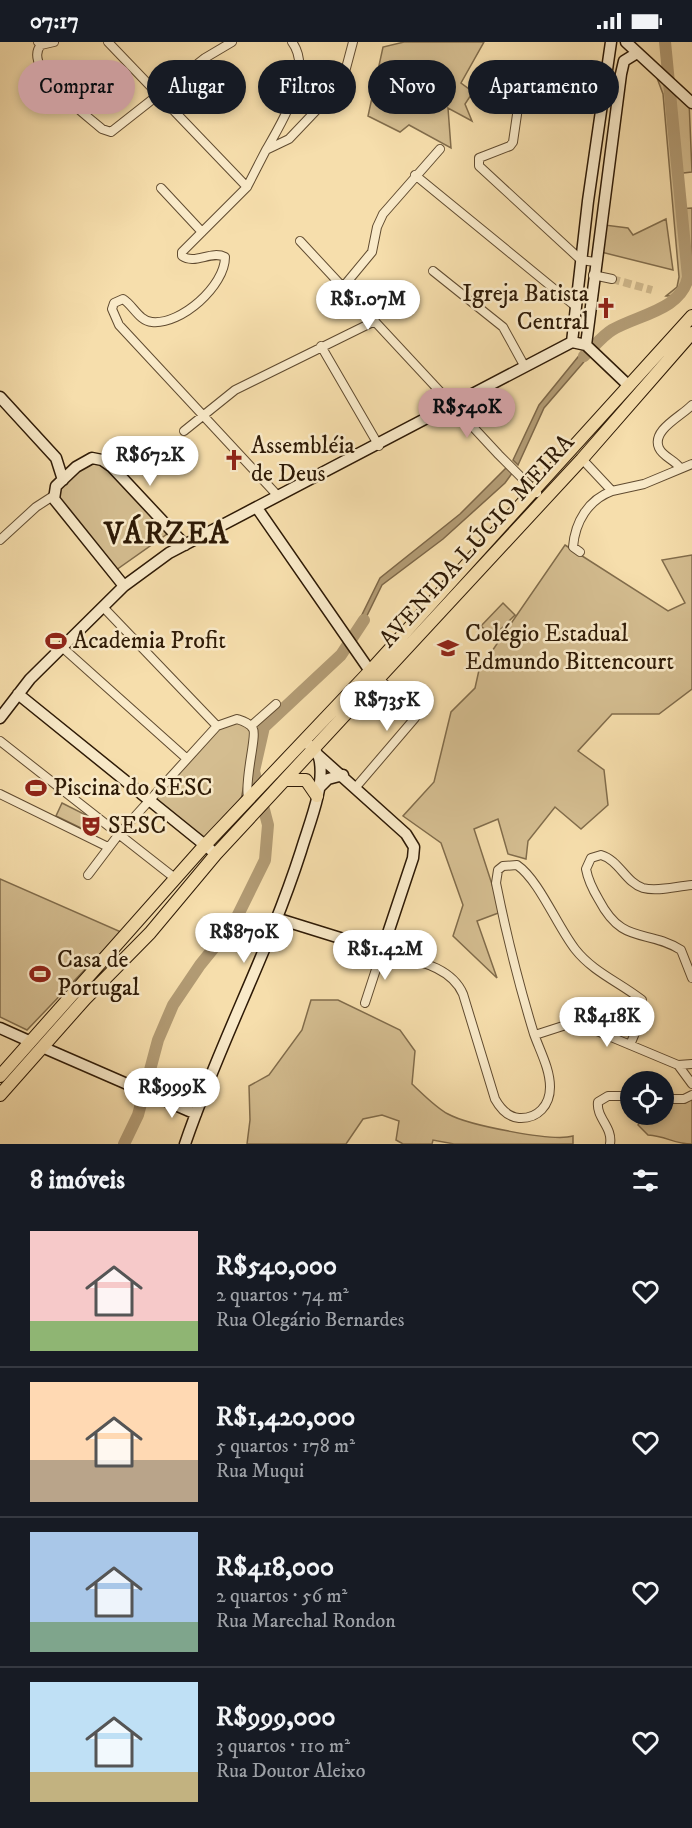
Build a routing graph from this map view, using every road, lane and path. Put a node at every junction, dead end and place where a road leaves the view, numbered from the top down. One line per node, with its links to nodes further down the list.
1 (54, 42): 8 (street)
2 (108, 42): 12 (street)
3 (232, 42): 9 (street)
4 (292, 42): 17 (street)
5 (353, 42): 17 (street)
6 (611, 42): 22 (main road)
7 (626, 42): 10 (main road)
8 (39, 44): 13 (street)
9 (216, 45): 11 (street)
10 (637, 53): 14 (main road); 23 (main road)
11 (198, 60)
12 (147, 81)
13 (147, 103)
14 (692, 103)
15 (179, 114): 20 (street)
16 (517, 114): 26 (street)
17 (266, 150): 20 (street)
18 (440, 150): 19 (street)
19 (415, 175): 31 (street); 32 (street)
20 (247, 187): 24 (street)
21 (161, 188): 24 (street)
22 (588, 201): 23 (main road); 26 (main road)
23 (604, 203): 27 (main road)
24 (202, 232): 46 (street)
25 (300, 241): 31 (street)
26 (581, 261): 27 (street); 32 (main road)
27 (595, 262): 29 (main road)
28 (433, 271): 41 (street)
29 (593, 274): 30 (street); 36 (main road)
30 (612, 279)
31 (343, 287): 34 (street)
32 (575, 306): 35 (main road)
33 (692, 316): 42 (main road, AVENIDA LÚCIO MEIRA)
34 (375, 321): 39 (street); 44 (street)
35 (574, 328): 36 (main road); 38 (main road); 40 (street)
36 (586, 330): 40 (main road)
37 (692, 333): 50 (main road, AVENIDA LÚCIO MEIRA)
38 (572, 342): 40 (main road); 41 (main road)
39 (321, 346): 46 (street); 48 (street)
40 (590, 349): 42 (main road)
41 (525, 367): 44 (main road)
42 (628, 385): 55 (main road, AVENIDA LÚCIO MEIRA)
43 (0, 398): 49 (main road)
44 (454, 405): 48 (main road); 55 (street)
45 (691, 408): 53 (street)
46 (204, 415): 47 (street); 58 (street)
47 (184, 431)
48 (379, 446): 58 (main road)
49 (56, 458): 52 (main road); 54 (main road)
50 (582, 459): 56 (street); 59 (main road, AVENIDA LÚCIO MEIRA)
51 (692, 464): 53 (street)
52 (76, 467): 54 (main road); 62 (main road)
53 (680, 468): 56 (street)
54 (63, 480): 57 (main road)
55 (534, 490): 59 (street); 67 (main road, AVENIDA LÚCIO MEIRA)
56 (612, 491): 63 (street)
57 (53, 496): 61 (street); 64 (main road)
58 (278, 496): 60 (main road)
59 (544, 499): 68 (main road, AVENIDA LÚCIO MEIRA)
60 (257, 508): 62 (main road); 67 (main road)
61 (0, 540)
62 (185, 545): 64 (main road)
63 (580, 552)
64 (124, 586): 65 (main road)
65 (103, 607): 66 (main road); 72 (street)
66 (63, 648): 69 (main road); 77 (street)
67 (370, 671): 74 (main road, AVENIDA LÚCIO MEIRA)
68 (380, 680): 76 (main road, AVENIDA LÚCIO MEIRA); 80 (street)
69 (18, 693): 71 (main road); 84 (main road)
70 (276, 704): 73 (street)
71 (0, 718)
72 (217, 726): 73 (street); 77 (street)
73 (251, 726): 83 (street)
74 (303, 739): 76 (main road); 83 (main road, AVENIDA LÚCIO MEIRA)
75 (0, 741): 85 (street)
76 (316, 752): 78 (main road); 79 (main road, AVENIDA LÚCIO MEIRA); 81 (main road)
77 (186, 758): 84 (street)
78 (343, 775): 80 (main road); 81 (main road)
79 (286, 780): 81 (main road); 88 (main road, AVENIDA LÚCIO MEIRA)
80 (356, 787): 93 (main road)
81 (318, 792): 92 (main road)
82 (0, 794): 87 (street)
83 (250, 796): 86 (main road, AVENIDA LÚCIO MEIRA)
84 (149, 799): 85 (street); 86 (main road)
85 (119, 834): 87 (street); 90 (street)
86 (205, 845): 88 (main road); 90 (main road, AVENIDA LÚCIO MEIRA)
87 (108, 847): 89 (street)
88 (216, 854): 100 (main road, AVENIDA LÚCIO MEIRA)
89 (88, 874)
90 (176, 879): 98 (main road, AVENIDA LÚCIO MEIRA)
91 (692, 885): 94 (street)
92 (279, 919): 93 (main road); 109 (main road)
93 (382, 951): 95 (street); 97 (street)
94 (692, 978)
95 (365, 1003)
96 (0, 1028): 98 (main road)
97 (535, 1035): 99 (street); 99 (street)
98 (29, 1041): 103 (main road, AVENIDA LÚCIO MEIRA)
99 (630, 1045): 101 (street)
100 (42, 1047): 105 (main road, AVENIDA LÚCIO MEIRA); 109 (main road)
101 (678, 1065): 102 (street); 104 (street)
102 (692, 1065)
103 (0, 1076)
104 (692, 1084)
105 (0, 1095)
106 (692, 1095): 108 (street)
107 (620, 1096): 111 (street)
108 (674, 1099)
109 (196, 1114): 110 (main road)
110 (185, 1144)
111 (610, 1144)

